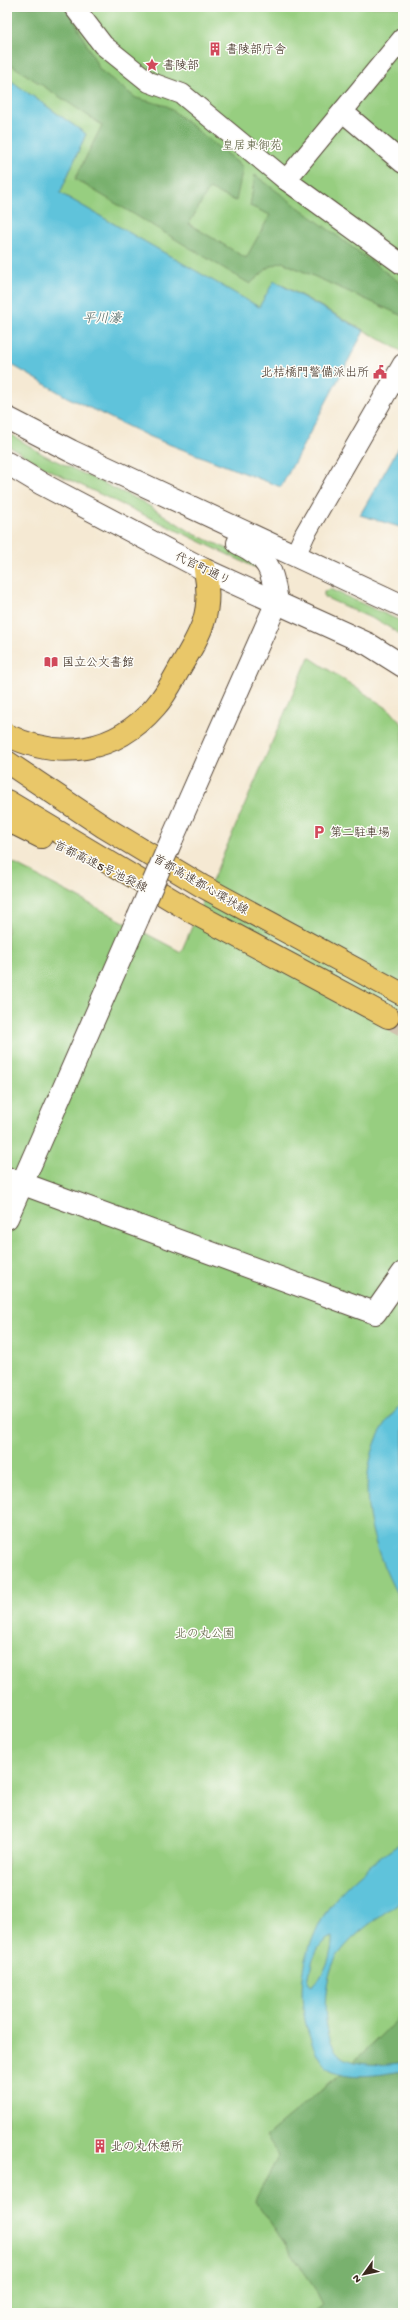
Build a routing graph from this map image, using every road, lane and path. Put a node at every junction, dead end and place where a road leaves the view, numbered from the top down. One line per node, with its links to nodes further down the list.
1 (74, 7): 5 (street)
2 (403, 38): 3 (street)
3 (343, 112): 4 (street); 5 (street)
4 (403, 163)
5 (286, 180): 6 (street)
6 (403, 265)
7 (403, 364): 11 (street)
8 (7, 418): 10 (street)
9 (7, 463): 12 (street, 代官町通り)
10 (155, 491): 11 (street); 13 (street)
11 (294, 556): 14 (street)
12 (205, 570): 13 (street, 代官町通り); 16 (highway)
13 (277, 602): 15 (street, 代官町通り); 25 (street, bridge)
14 (403, 606)
15 (403, 666)
16 (7, 734)
17 (7, 762): 21 (highway, 首都高速都心環状線)
18 (7, 769): 21 (highway)
19 (7, 801): 22 (highway)
20 (7, 820): 22 (highway, 首都高速5号池袋線)
21 (104, 827): 23 (highway, 首都高速都心環状線)
22 (194, 913): 24 (highway)
23 (402, 994)
24 (388, 1017)
25 (14, 1181): 26 (street); 27 (street)
26 (7, 1218)
27 (403, 1273)

